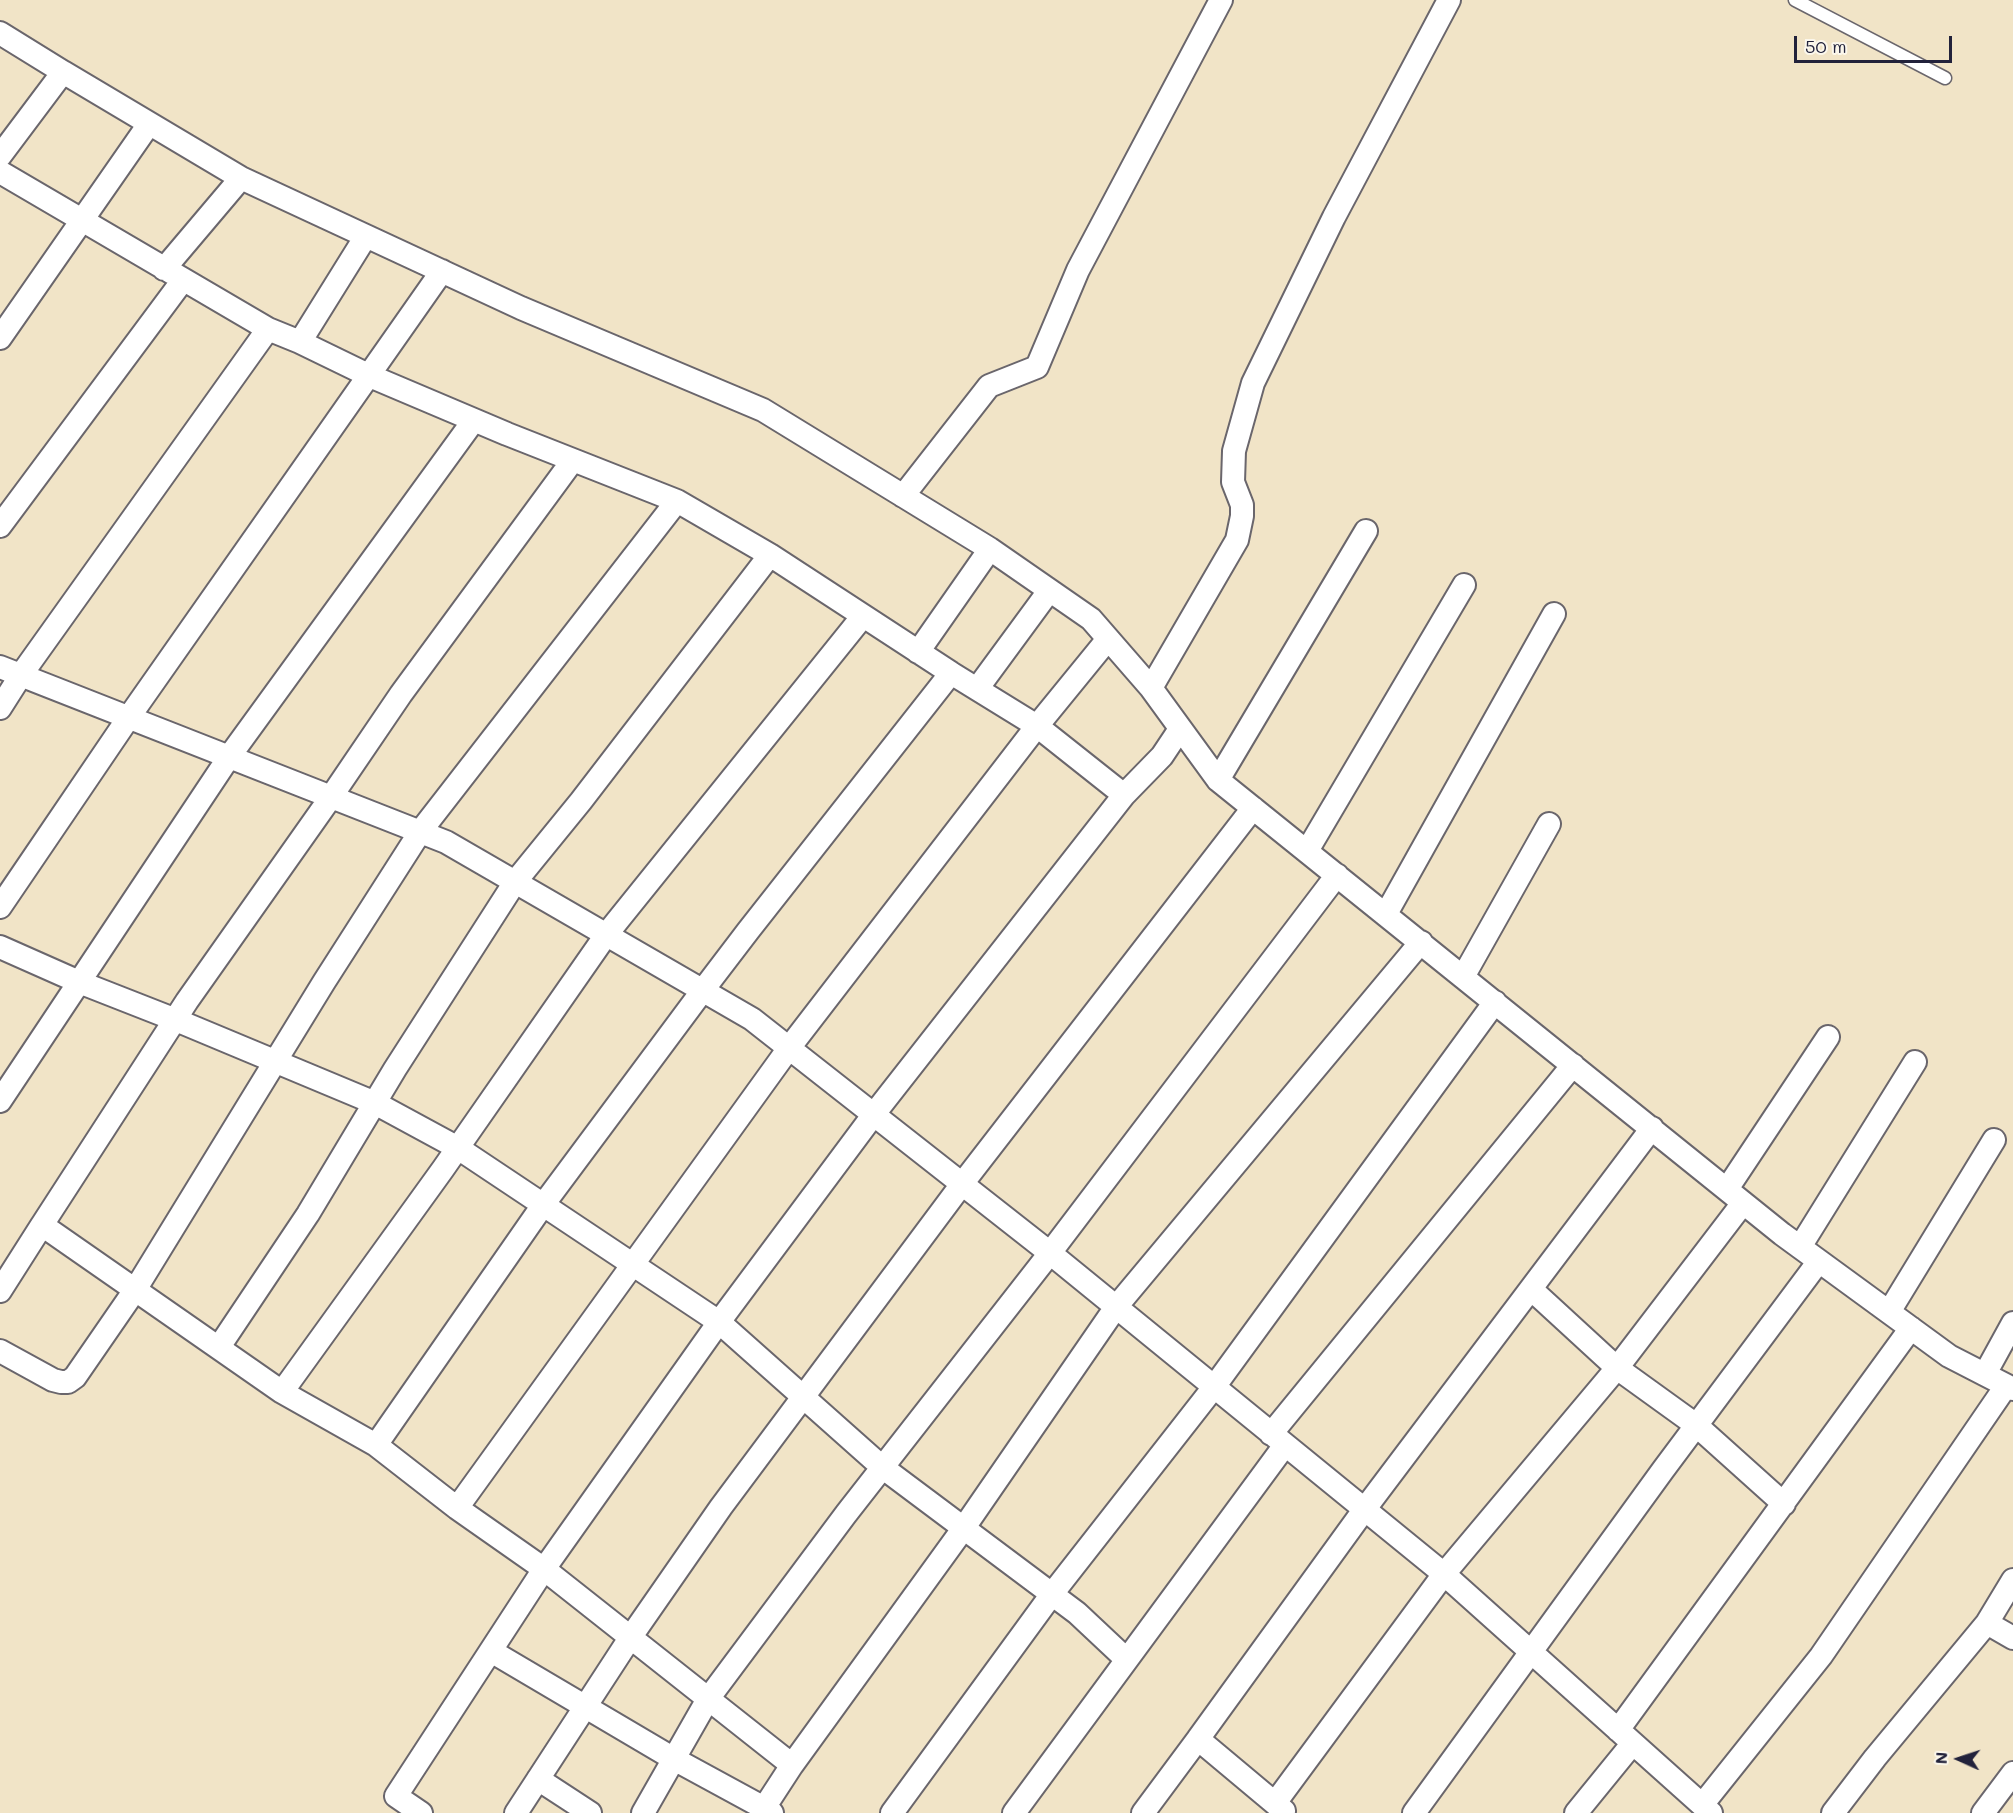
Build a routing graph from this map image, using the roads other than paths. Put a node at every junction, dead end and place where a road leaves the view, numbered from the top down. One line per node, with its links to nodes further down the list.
1 (1221, 0): 21 (street)
2 (1449, 0): 36 (street)
3 (1794, 0): 6 (lane)
4 (0, 33): 5 (street)
5 (63, 72): 7 (street); 8 (street)
6 (1944, 78)
7 (149, 124): 10 (street); 11 (street)
8 (0, 156)
9 (0, 172): 11 (street)
10 (241, 178): 12 (street); 14 (street)
11 (83, 221): 14 (street); 16 (street)
12 (366, 236): 13 (street); 17 (street)
13 (442, 271): 18 (street); 21 (street)
14 (174, 275): 15 (street); 23 (street)
15 (268, 329): 17 (street); 35 (street)
16 (0, 338)
17 (300, 342): 18 (street)
18 (370, 376): 19 (street); 39 (street)
19 (474, 420): 20 (street); 42 (street)
20 (573, 460): 22 (street); 45 (street)
21 (903, 496): 25 (street)
22 (677, 501): 26 (street); 48 (street)
23 (0, 526)
24 (1366, 531): 43 (street)
25 (990, 549): 28 (street); 32 (street)
26 (770, 555): 30 (street); 51 (street)
27 (1464, 585): 49 (street)
28 (1050, 591): 31 (street); 37 (street)
29 (1554, 614): 53 (street)
30 (863, 616): 32 (street); 54 (street)
31 (1108, 639): 36 (street); 40 (street)
32 (918, 652): 34 (street)
33 (0, 667): 35 (street)
34 (951, 673): 37 (street); 59 (street)
35 (21, 675): 38 (street); 39 (street)
36 (1151, 688): 41 (street)
37 (977, 689): 40 (street)
38 (0, 708)
39 (129, 717): 42 (street); 52 (street)
40 (1038, 726): 44 (street); 63 (street)
41 (1180, 729): 43 (street); 44 (street)
42 (229, 757): 45 (street); 58 (street)
43 (1218, 780): 46 (street)
44 (1124, 795): 69 (street)
45 (331, 797): 48 (street); 61 (street)
46 (1253, 808): 49 (street); 73 (street)
47 (1549, 824): 57 (street)
48 (420, 832): 51 (street); 64 (street)
49 (1307, 851): 50 (street)
50 (1337, 876): 53 (street); 78 (street)
51 (515, 882): 54 (street); 68 (street)
52 (0, 907)
53 (1386, 914): 55 (street)
54 (606, 935): 59 (street); 72 (street)
55 (1421, 942): 57 (street); 84 (street)
56 (0, 947): 58 (street)
57 (1463, 977): 60 (street)
58 (79, 982): 61 (street); 67 (street)
59 (703, 990): 63 (street); 75 (street)
60 (1495, 1002): 66 (street); 93 (street)
61 (176, 1020): 64 (street); 76 (street)
62 (1828, 1037): 74 (street)
63 (789, 1048): 69 (street); 80 (street)
64 (276, 1062): 68 (street); 82 (street)
65 (1915, 1062): 77 (street)
66 (1573, 1065): 70 (street); 98 (street)
67 (0, 1101)
68 (375, 1103): 72 (street); 89 (street)
69 (873, 1114): 73 (street); 86 (street)
70 (1652, 1128): 74 (street); 81 (street)
71 (1994, 1140): 85 (street)
72 (458, 1148): 75 (street); 95 (street)
73 (962, 1184): 78 (street); 96 (street)
74 (1735, 1196): 77 (street); 91 (street)
75 (543, 1205): 80 (street); 99 (street)
76 (42, 1225): 82 (street); 83 (street)
77 (1800, 1247): 79 (street)
78 (1050, 1253): 84 (street); 100 (street)
79 (1819, 1261): 85 (street); 97 (street)
80 (633, 1265): 86 (street); 102 (street)
81 (1531, 1289): 91 (street); 103 (street)
82 (135, 1290): 89 (street); 90 (street)
83 (0, 1291)
84 (1116, 1307): 93 (street); 104 (street)
85 (1889, 1312): 88 (street)
86 (719, 1322): 96 (street); 105 (street)
87 (2013, 1323): 92 (street)
88 (1911, 1328): 92 (street); 101 (street)
89 (219, 1347): 95 (street)
90 (0, 1351)
91 (1617, 1368): 97 (street); 106 (street)
92 (1984, 1374): 94 (street)
93 (1214, 1387): 98 (street); 108 (street)
94 (2010, 1388): 124 (street)
95 (282, 1392): 99 (street)
96 (804, 1396): 100 (street); 110 (street)
97 (1696, 1425): 101 (street); 113 (street)
98 (1278, 1439): 103 (street); 114 (street)
99 (376, 1445): 102 (street)
100 (882, 1467): 104 (street); 115 (street)
101 (1784, 1504): 117 (street)
102 (456, 1508): 105 (street)
103 (1364, 1510): 106 (street); 118 (street)
104 (963, 1529): 108 (street); 120 (street)
105 (544, 1569): 110 (street); 112 (street)
106 (1444, 1574): 113 (street); 123 (street)
107 (2013, 1580): 109 (street)
108 (1052, 1594): 114 (street); 130 (street)
109 (1987, 1623): 111 (street); 135 (street)
110 (630, 1638): 115 (street); 116 (street)
111 (2013, 1638)
112 (491, 1651): 116 (street); 126 (street)
113 (1531, 1653): 117 (street); 133 (street)
114 (1126, 1659): 131 (street)
115 (708, 1699): 119 (street); 120 (street)
116 (585, 1707): 119 (street); 122 (street)
117 (1625, 1737): 124 (street); 134 (street)
118 (1198, 1738): 123 (street); 132 (street)
119 (674, 1759): 125 (street); 129 (street)
120 (792, 1765): 125 (street)
121 (2013, 1773): 136 (street)
122 (538, 1779): 127 (street); 128 (street)
123 (1280, 1808)
124 (1706, 1809)
125 (766, 1811)
126 (421, 1813)
127 (516, 1813)
128 (590, 1813)
129 (643, 1813)
130 (892, 1813)
131 (1014, 1813)
132 (1143, 1813)
133 (1414, 1813)
134 (1576, 1813)
135 (1833, 1813)
136 (1983, 1813)

